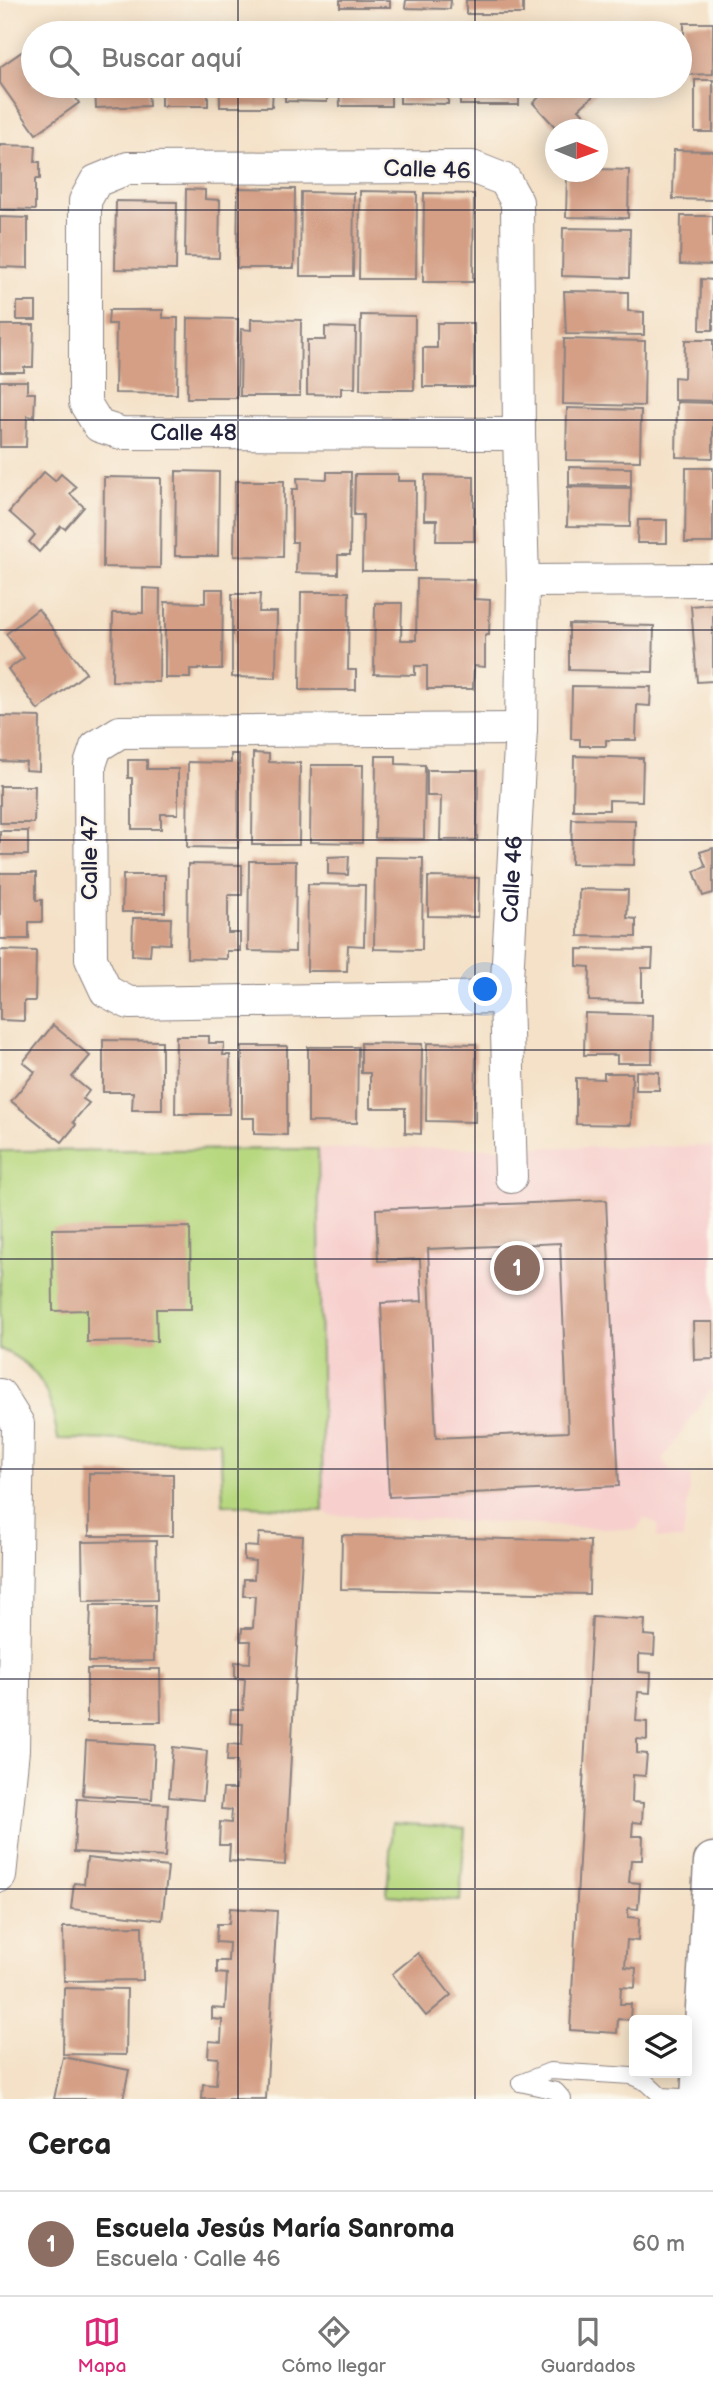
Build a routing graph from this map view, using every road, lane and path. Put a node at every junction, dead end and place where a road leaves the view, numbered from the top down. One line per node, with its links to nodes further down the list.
1 (85, 201): 2 (street, Calle 48); 2 (street, Calle 46)
2 (519, 434): 4 (street, Calle 46)
3 (713, 580): 4 (street)
4 (523, 581): 5 (street, Calle 46)
5 (521, 729): 6 (street, Calle 46); 6 (street, Calle 47)
6 (506, 997): 7 (street, Calle 46)
7 (511, 1177)
8 (0, 1395): 10 (street)
9 (713, 1862): 13 (street)
10 (0, 1876)
11 (660, 2098): 12 (lane); 13 (lane)
12 (563, 2099)
13 (700, 2099)

